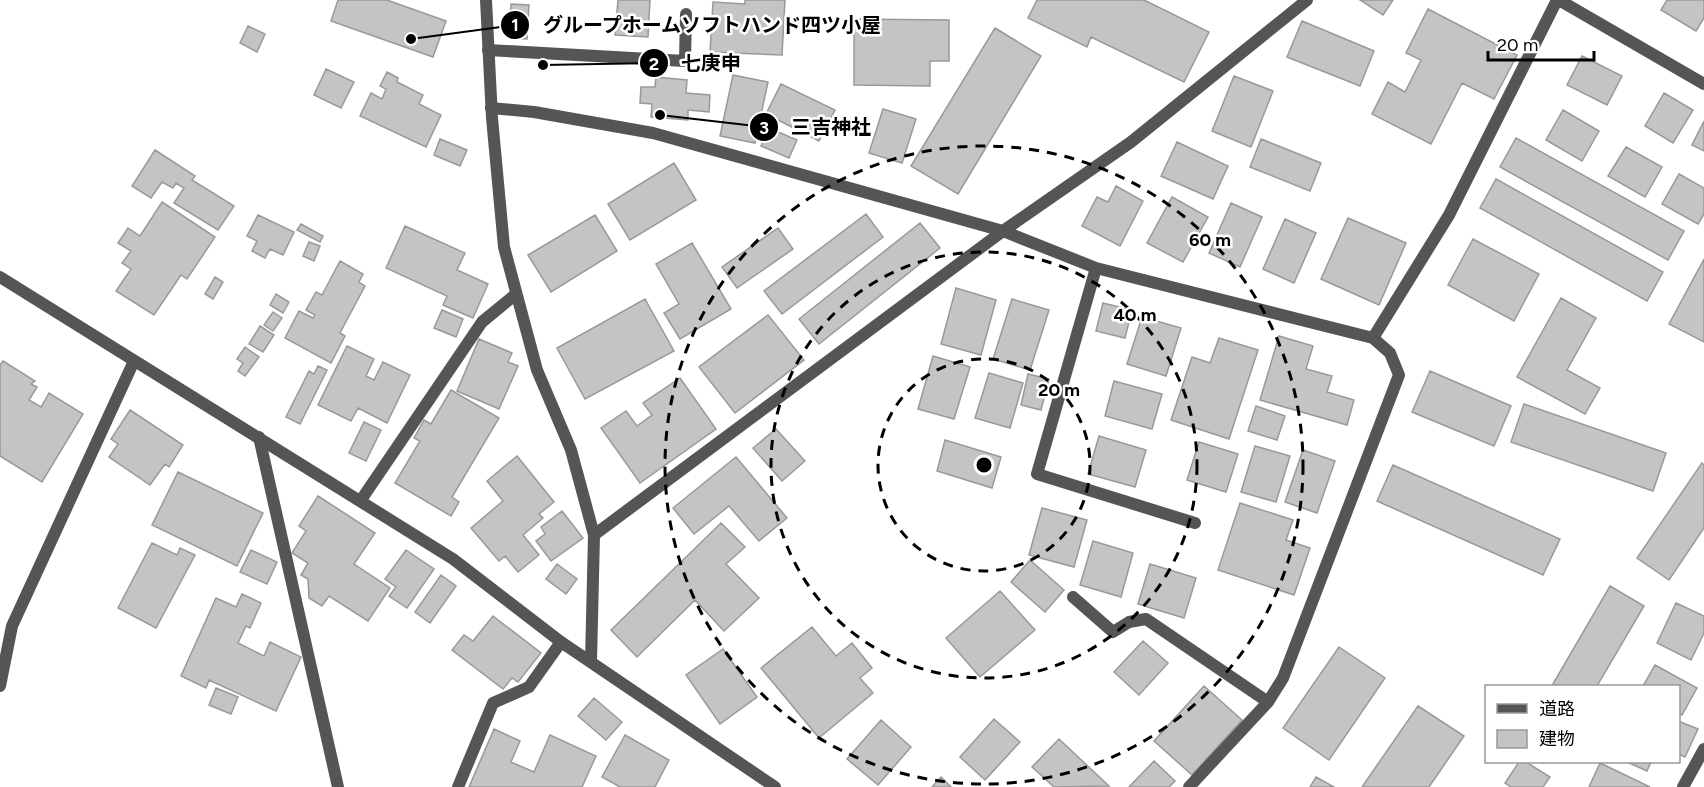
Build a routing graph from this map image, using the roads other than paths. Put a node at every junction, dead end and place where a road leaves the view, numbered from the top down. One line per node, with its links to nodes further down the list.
1 (486, 0): 5 (street)
2 (1307, 0): 8 (street)
3 (1558, 0): 6 (street); 12 (street)
4 (686, 14): 5 (street)
5 (488, 50): 7 (street)
6 (1704, 84)
7 (491, 108): 8 (street); 11 (street)
8 (1003, 231): 9 (street); 17 (street)
9 (1096, 268): 12 (street); 16 (street)
10 (0, 277): 13 (street)
11 (516, 294): 15 (street); 17 (street)
12 (1373, 338): 22 (street)
13 (134, 361): 14 (street); 21 (street)
14 (259, 436): 15 (street); 24 (street)
15 (360, 500): 19 (street)
16 (1195, 523)
17 (594, 535): 20 (street)
18 (1073, 597): 22 (street)
19 (561, 642): 20 (street); 25 (street)
20 (591, 661): 26 (street)
21 (0, 686)
22 (1268, 702): 27 (street)
23 (1704, 749): 28 (street)
24 (338, 787)
25 (458, 787)
26 (775, 787)
27 (1189, 787)
28 (1683, 787)

